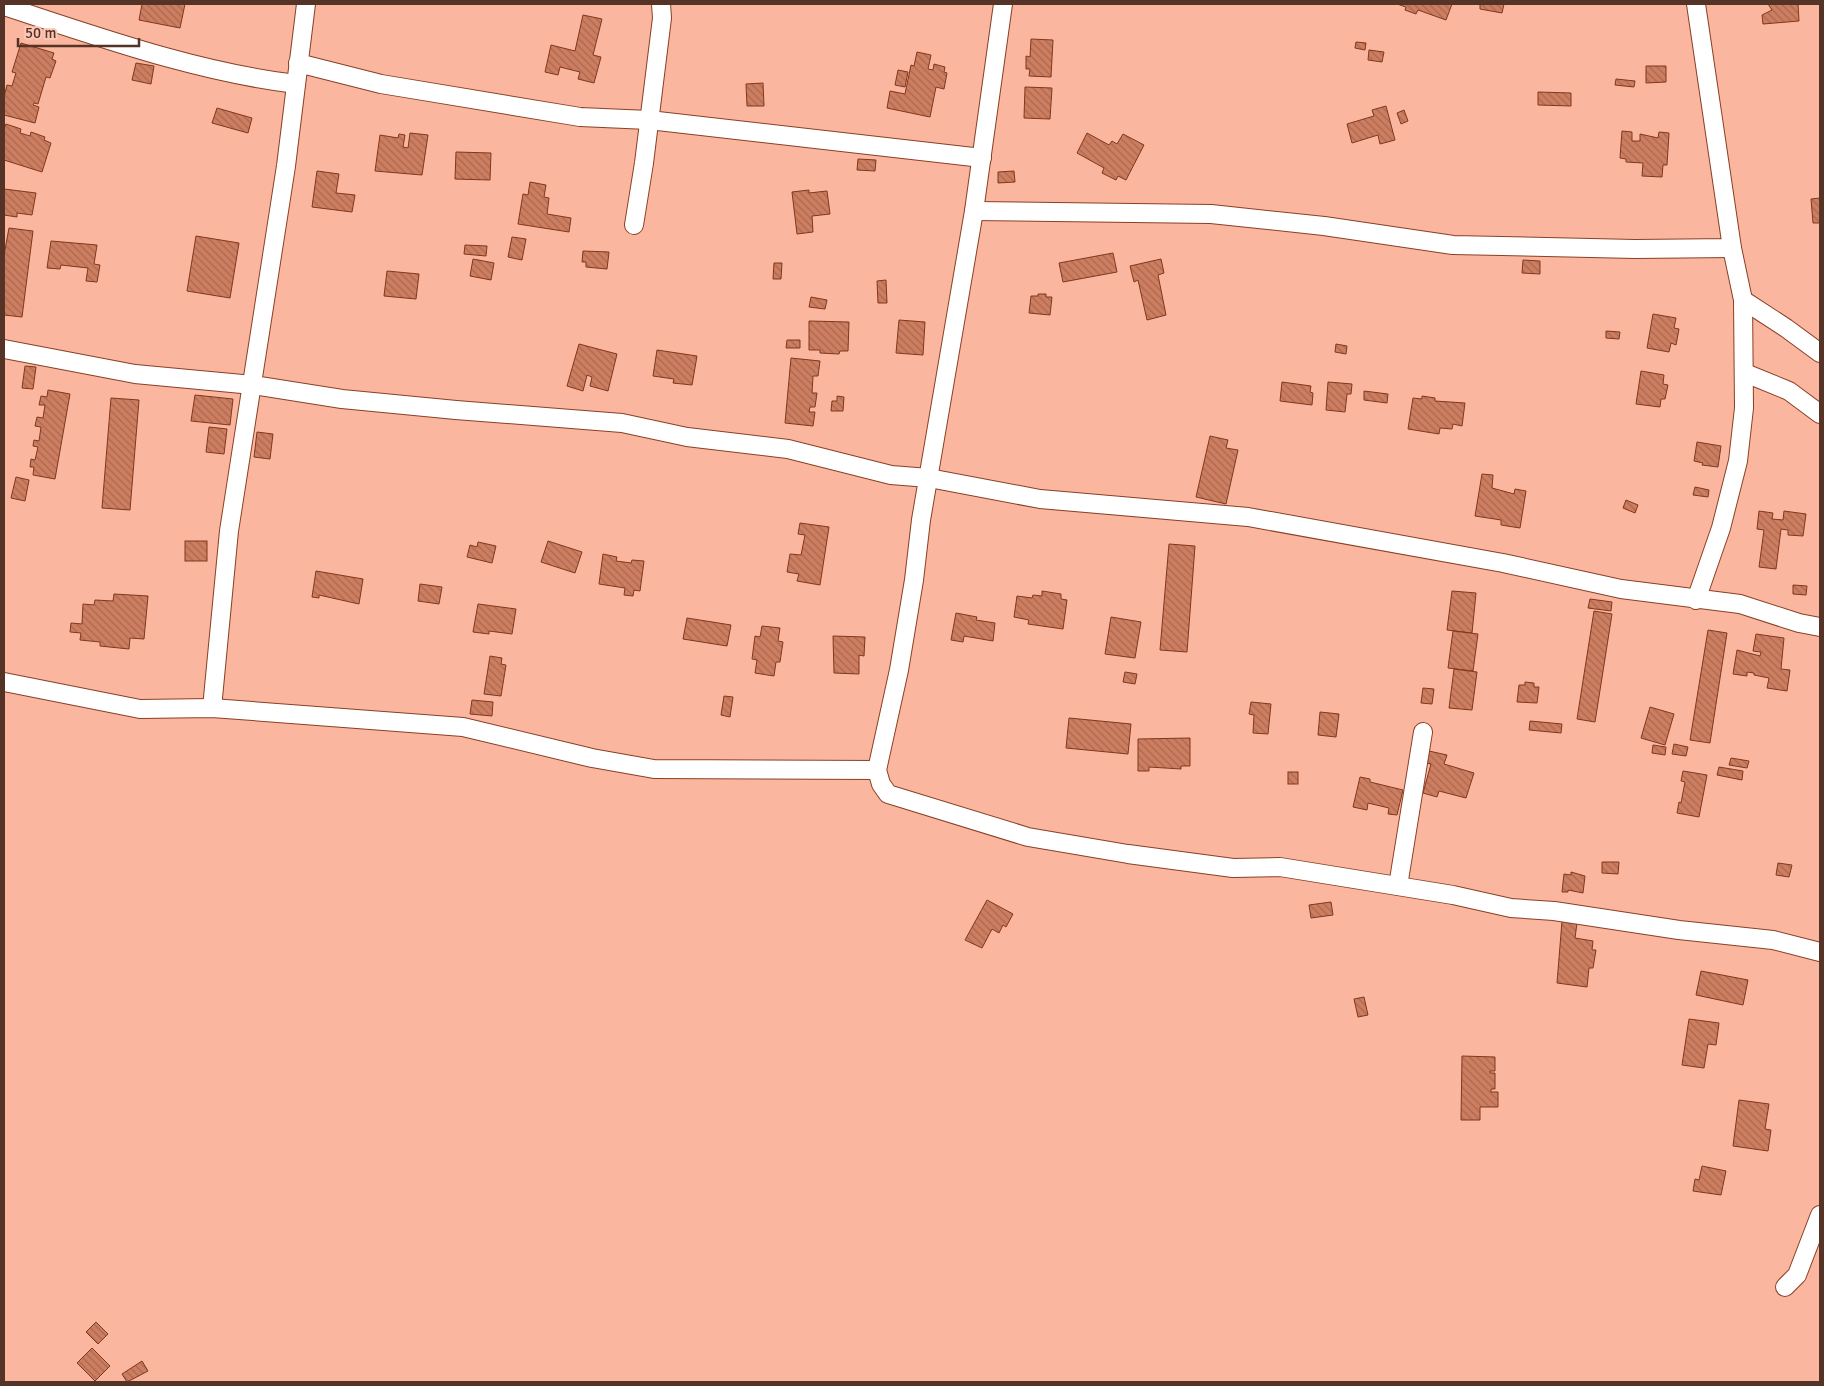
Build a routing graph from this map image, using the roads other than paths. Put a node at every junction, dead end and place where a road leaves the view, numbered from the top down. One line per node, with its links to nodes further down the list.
1 (306, 4): 6 (street)
2 (661, 4): 8 (street)
3 (1003, 4): 9 (street)
4 (1696, 4): 12 (street)
5 (4, 6): 7 (street)
6 (298, 63): 7 (street); 8 (street)
7 (296, 84): 17 (street)
8 (649, 120): 9 (street); 11 (street)
9 (982, 158): 10 (street)
10 (974, 211): 12 (street); 19 (street)
11 (634, 225)
12 (1732, 248): 13 (street)
13 (1743, 300): 15 (street); 16 (street)
14 (4, 349): 17 (street)
15 (1820, 353)
16 (1745, 373): 18 (street); 20 (street)
17 (253, 384): 19 (street); 23 (street)
18 (1820, 414)
19 (929, 478): 20 (street); 25 (street)
20 (1696, 600): 21 (street)
21 (1820, 627)
22 (4, 682): 23 (street)
23 (212, 708): 25 (street)
24 (1423, 732): 26 (street)
25 (877, 770): 26 (street)
26 (1398, 886): 27 (street)
27 (1820, 952)
28 (1820, 1215): 29 (street)
29 (1785, 1287)

